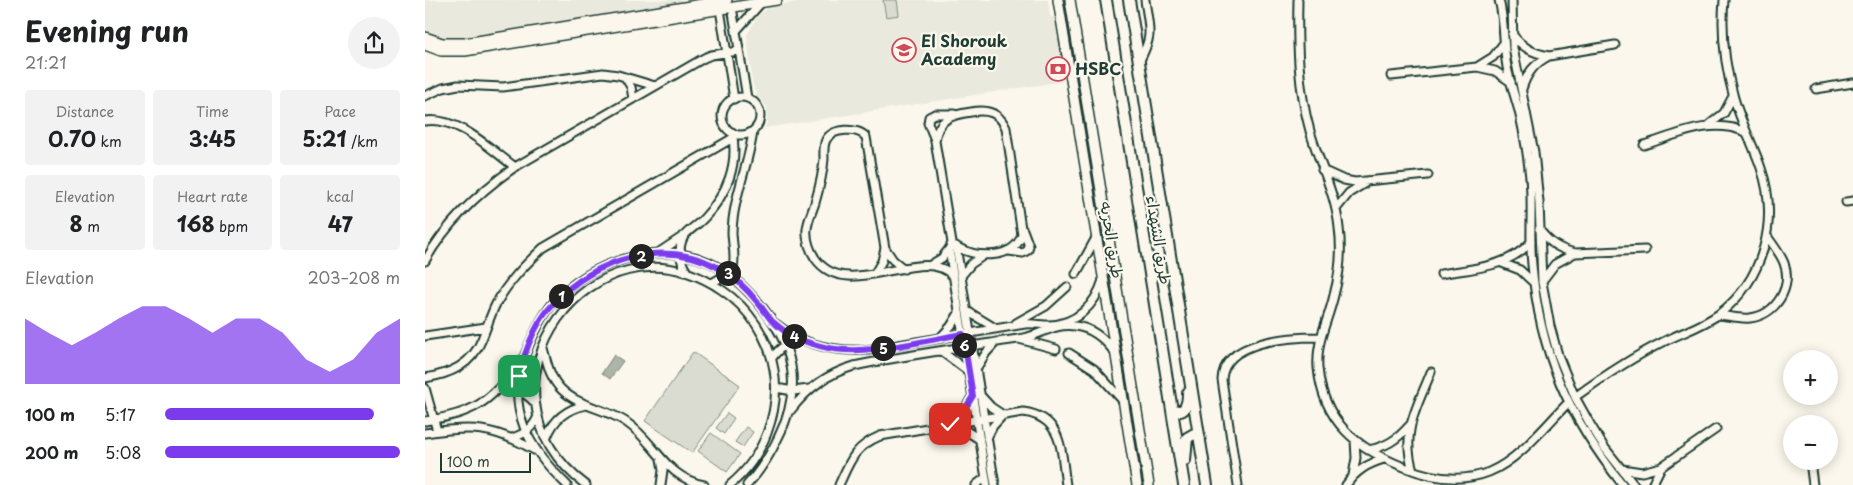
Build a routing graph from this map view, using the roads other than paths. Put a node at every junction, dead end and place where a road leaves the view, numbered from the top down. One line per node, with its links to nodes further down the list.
1 (777, 0): 9 (street)
2 (1105, 0): 127 (main road, طريق الشهداء)
3 (1129, 0): 25 (main road, طريق الشهداء)
4 (1145, 0): 25 (street)
5 (1298, 0): 48 (street)
6 (1499, 0): 19 (street)
7 (1512, 0): 16 (street)
8 (1724, 0): 35 (street)
9 (761, 3): 11 (street); 15 (street)
10 (1070, 3): 12 (street); 68 (street, طريق الحريه)
11 (730, 4): 13 (street); 14 (street); 15 (street)
12 (1059, 4): 56 (street, طريق الحريه)
13 (721, 9): 14 (street); 23 (street)
14 (673, 13): 18 (street)
15 (736, 31): 22 (street)
16 (1512, 34): 24 (street); 32 (street)
17 (425, 37): 18 (street)
18 (530, 37): 20 (street)
19 (1504, 42): 26 (street); 29 (street)
20 (425, 45)
21 (1615, 45): 24 (street)
22 (739, 51): 23 (street); 37 (street)
23 (727, 53): 31 (street); 38 (street)
24 (1549, 56): 32 (street)
25 (1139, 62): 114 (main road, طريق الشهداء)
26 (1477, 67): 27 (street); 29 (street)
27 (1391, 76)
28 (625, 77): 31 (street); 34 (street); 36 (street)
29 (1511, 82): 57 (street)
30 (1852, 84): 33 (street)
31 (655, 86): 36 (street)
32 (1522, 89): 53 (street)
33 (1816, 89)
34 (425, 96)
35 (1733, 96): 41 (street); 43 (street)
36 (633, 98): 47 (street)
37 (747, 98): 38 (street); 42 (street)
38 (734, 99): 44 (street)
39 (955, 114): 45 (street); 45 (street); 52 (street)
40 (425, 121): 47 (street)
41 (1709, 126): 43 (street); 46 (street)
42 (753, 131): 44 (street); 74 (street)
43 (1745, 132): 55 (street)
44 (732, 135): 54 (street); 89 (street)
45 (935, 141): 58 (street)
46 (1644, 145)
47 (515, 167): 64 (street)
48 (1322, 170): 50 (street); 51 (street)
49 (1428, 175): 50 (street)
50 (1367, 181): 51 (street)
51 (1336, 210): 94 (street)
52 (1022, 228): 61 (street); 61 (street)
53 (1539, 229): 63 (street); 82 (street)
54 (685, 235): 62 (street); 65 (street)
55 (1767, 236): 86 (street); 86 (street)
56 (1097, 238): 69 (street, طريق الحريه); 76 (street)
57 (1531, 242): 70 (street); 82 (street)
58 (953, 246): 66 (street); 71 (street); 78 (street); 79 (street)
59 (885, 248): 72 (street); 75 (street); 75 (street)
60 (1645, 250): 63 (street)
61 (1009, 251): 66 (street)
62 (657, 253): 65 (street); 107 (street)
63 (1575, 253): 82 (street)
64 (427, 254): 67 (street)
65 (680, 254): 73 (street); 74 (street)
66 (984, 255): 79 (street)
67 (425, 261)
68 (1112, 261): 69 (street); 108 (street, طريق الحريه)
69 (1100, 263): 80 (street, طريق الحريه)
70 (1502, 263): 77 (street); 82 (street)
71 (932, 264): 72 (street); 78 (street)
72 (904, 269): 75 (street)
73 (687, 272): 81 (street); 101 (street)
74 (727, 273): 81 (street); 87 (street)
75 (875, 273)
76 (1076, 274)
77 (1441, 274)
78 (953, 276): 85 (street)
79 (961, 276): 84 (street)
80 (1103, 280): 88 (street); 105 (street, طريق الحريه)
81 (712, 283): 106 (street)
82 (1538, 283): 122 (street); 125 (street)
83 (1067, 287): 88 (street)
84 (967, 311): 90 (street); 91 (street)
85 (959, 312): 92 (street); 95 (street)
86 (1719, 315): 122 (street)
87 (772, 321): 97 (street); 99 (street)
88 (1009, 326): 90 (street)
89 (486, 327): 93 (street); 113 (street)
90 (995, 329): 91 (street)
91 (971, 333): 92 (street); 100 (street)
92 (963, 334): 95 (street); 100 (street)
93 (425, 336)
94 (1320, 337): 145 (street); 172 (street)
95 (940, 338): 97 (street)
96 (1016, 339): 98 (street); 102 (street); 105 (street)
97 (801, 340): 99 (street)
98 (996, 342): 100 (street); 109 (street)
99 (785, 344): 106 (street); 120 (street)
100 (969, 346): 103 (street); 109 (street); 111 (street)
101 (543, 348): 123 (street); 126 (street)
102 (1056, 349)
103 (941, 350): 111 (street); 118 (street)
104 (1069, 353): 124 (street)
105 (1115, 353): 110 (street, طريق الحريه)
106 (772, 358): 116 (street)
107 (522, 362): 117 (street); 119 (street)
108 (1129, 367): 110 (street); 169 (street, طريق الحريه)
109 (976, 369): 121 (street)
110 (1118, 369): 124 (street, طريق الحريه)
111 (969, 371): 121 (street)
112 (1431, 372): 135 (street)
113 (425, 378)
114 (1189, 380): 127 (main road); 140 (main road, طريق الشهداء)
115 (425, 388): 131 (street)
116 (776, 388): 120 (street); 157 (street)
117 (499, 389): 119 (street); 131 (street)
118 (809, 389): 120 (street); 128 (street)
119 (517, 390): 123 (street); 138 (street)
120 (793, 391): 128 (street)
121 (977, 396): 129 (street); 132 (street); 134 (street)
122 (1575, 397): 151 (street)
123 (534, 402): 130 (street)
124 (1124, 403): 168 (street, طريق الحريه)
125 (1568, 403): 152 (street); 174 (street)
126 (586, 405): 141 (street); 148 (street)
127 (1171, 409): 154 (main road, طريق الشهداء)
128 (788, 415): 163 (street)
129 (1003, 415): 132 (street); 144 (street); 167 (street)
130 (538, 416): 138 (street); 141 (street)
131 (433, 419): 133 (street); 137 (street)
132 (980, 419): 134 (street); 143 (street); 144 (street)
133 (425, 421)
134 (950, 424): 143 (street); 164 (street)
135 (1409, 426): 146 (street); 152 (street)
136 (1716, 430): 150 (street)
137 (437, 431): 139 (street); 142 (street)
138 (525, 433): 142 (street); 147 (street)
139 (425, 434)
140 (1199, 435): 154 (main road); 171 (main road, طريق الشهداء)
141 (547, 437): 159 (street)
142 (512, 438): 147 (street)
143 (979, 438): 156 (street)
144 (987, 438): 166 (street)
145 (1355, 440): 146 (street); 155 (street)
146 (1368, 450): 149 (street)
147 (536, 452): 158 (street)
148 (661, 459): 160 (street); 161 (street)
149 (1384, 459): 152 (street); 155 (street)
150 (1661, 467): 151 (street); 176 (street)
151 (1621, 468): 175 (street)
152 (1413, 470)
153 (1811, 470): 177 (street)
154 (1182, 474): 170 (main road, طريق الشهداء)
155 (1353, 475): 173 (street)
156 (986, 482): 165 (street)
157 (731, 484): 162 (street)
158 (567, 485)
159 (586, 485)
160 (661, 485)
161 (704, 485)
162 (722, 485)
163 (747, 485)
164 (839, 485)
165 (976, 485)
166 (995, 485)
167 (1066, 485)
168 (1137, 485)
169 (1149, 485)
170 (1184, 485)
171 (1207, 485)
172 (1238, 485)
173 (1346, 485)
174 (1623, 485)
175 (1634, 485)
176 (1652, 485)
177 (1813, 485)

